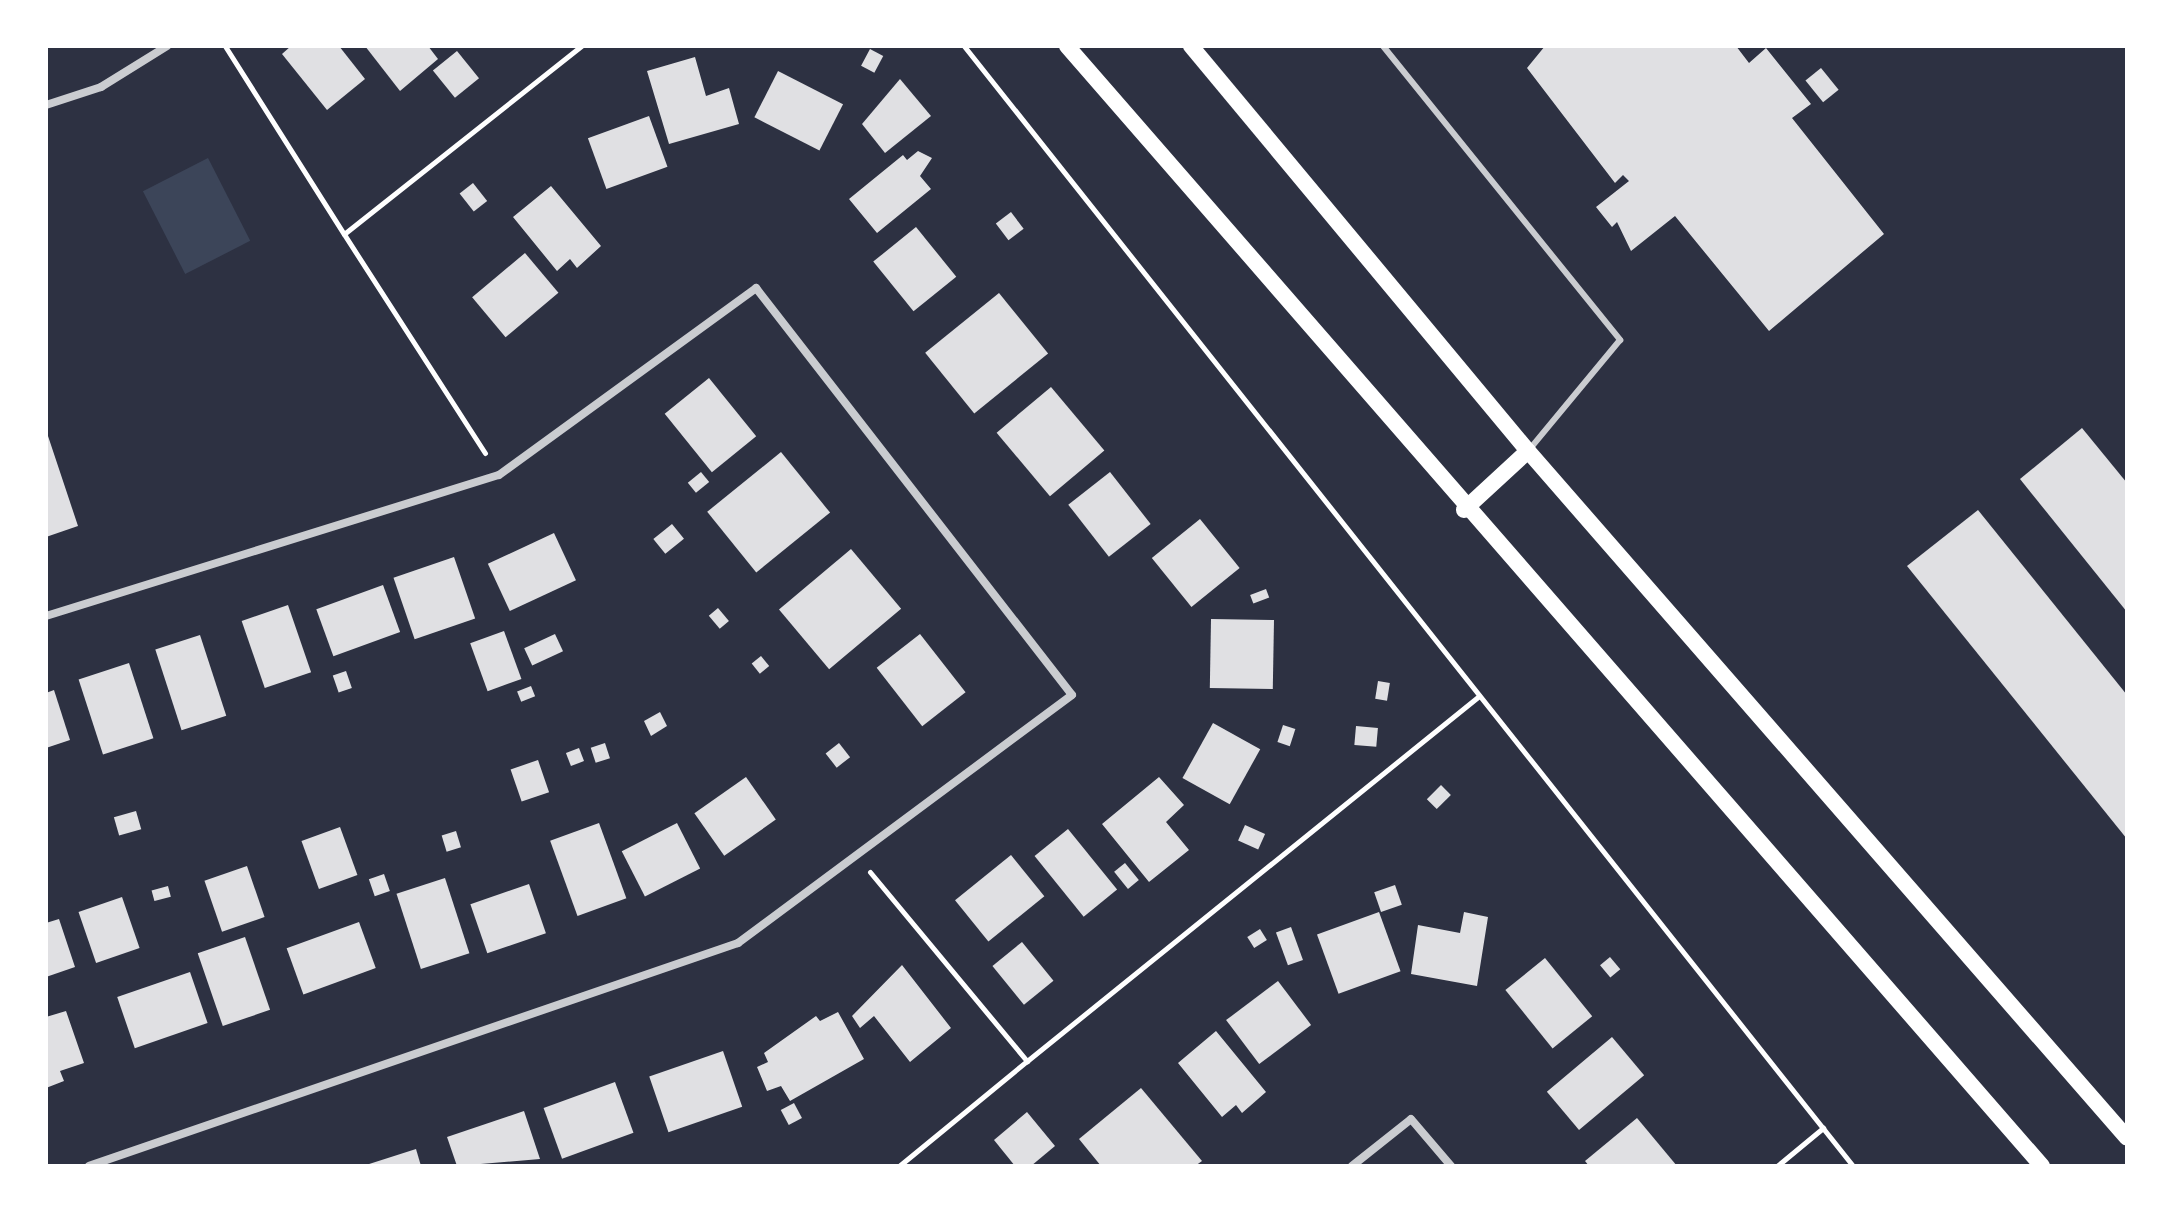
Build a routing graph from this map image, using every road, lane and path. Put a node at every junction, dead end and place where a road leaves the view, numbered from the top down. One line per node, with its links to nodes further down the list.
1 (167, 46): 8 (street)
2 (225, 46): 9 (path)
3 (581, 46): 9 (path)
4 (964, 46): 14 (path)
5 (1067, 46): 12 (main road)
6 (1191, 46): 10 (main road)
7 (1383, 46): 10 (lane)
8 (46, 105)
9 (344, 234): 11 (path)
10 (1528, 451): 12 (main road); 18 (main road)
11 (499, 475): 13 (street); 15 (street)
12 (1464, 510): 25 (main road)
13 (46, 616)
14 (1479, 696): 16 (path); 17 (path)
15 (856, 856): 16 (path); 19 (street)
16 (1027, 1061): 20 (path)
17 (1823, 1128): 23 (path); 24 (path)
18 (2127, 1138)
19 (89, 1166)
20 (899, 1166)
21 (1352, 1166): 22 (street)
22 (1451, 1166)
23 (1777, 1166)
24 (1853, 1166)
25 (2042, 1166)

